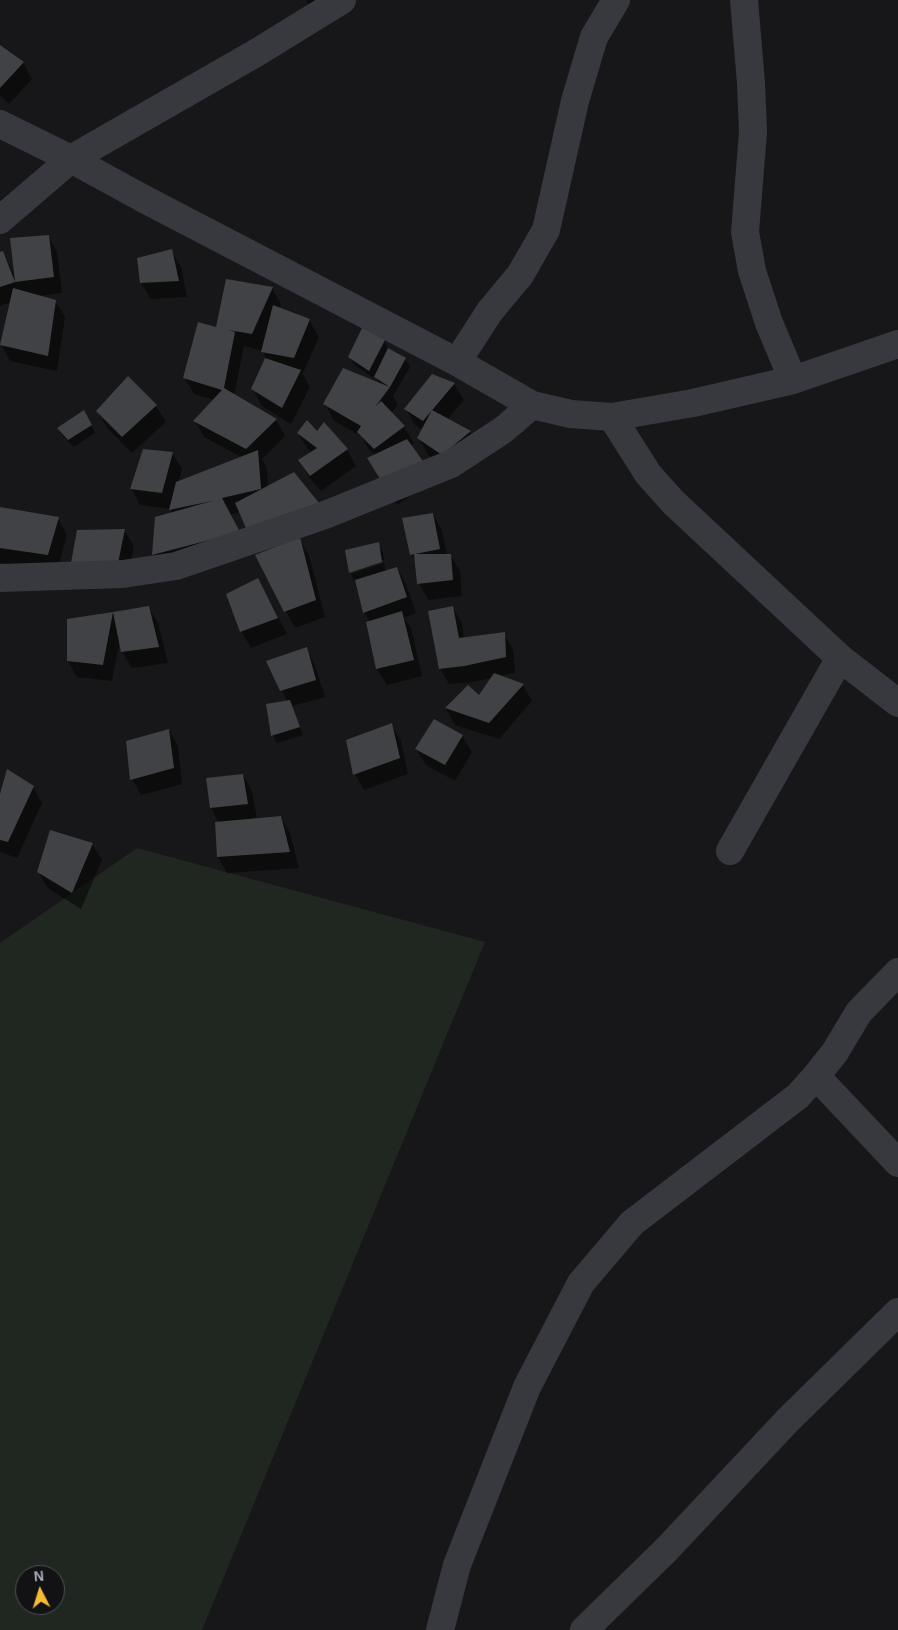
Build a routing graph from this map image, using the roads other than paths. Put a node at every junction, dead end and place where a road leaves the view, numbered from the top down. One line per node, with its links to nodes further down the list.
1 (342, 0): 5 (street)
2 (616, 0): 8 (street)
3 (744, 0): 9 (street)
4 (0, 124): 5 (street)
5 (71, 159): 6 (street); 8 (street)
6 (0, 220)
7 (898, 344): 9 (street)
8 (457, 362): 10 (street)
9 (793, 380): 11 (street)
10 (532, 405): 11 (street); 12 (street)
11 (612, 417): 13 (street)
12 (0, 578)
13 (840, 658): 14 (street); 15 (street)
14 (898, 703)
15 (730, 852)
16 (898, 972): 17 (street)
17 (816, 1076): 18 (street); 20 (street)
18 (898, 1163)
19 (898, 1312): 21 (street)
20 (440, 1630)
21 (584, 1630)

